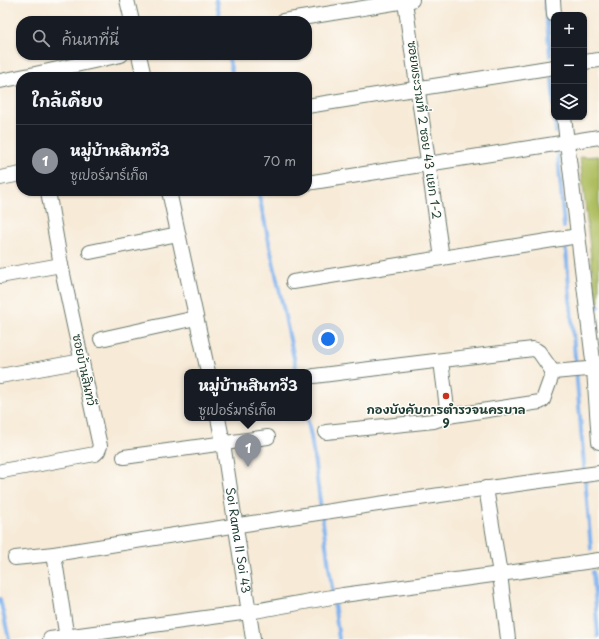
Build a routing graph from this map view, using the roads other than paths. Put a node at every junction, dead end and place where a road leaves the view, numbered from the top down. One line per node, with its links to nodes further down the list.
1 (127, 0): 5 (street)
2 (552, 0): 4 (street)
3 (409, 1): 6 (street); 16 (street, ซอยพระรามที่ 2 ซอย 43 แยก 1-2)
4 (554, 12)
5 (131, 16)
6 (312, 16)
7 (98, 60): 12 (street)
8 (140, 60): 13 (street)
9 (599, 60): 10 (street)
10 (587, 62)
11 (551, 67): 16 (street)
12 (44, 72)
13 (143, 72)
14 (16, 78): 15 (street)
15 (0, 81)
16 (417, 89): 17 (street); 21 (street, ซอยพระรามที่ 2 ซอย 43 แยก 1-2)
17 (312, 105)
18 (564, 120): 20 (street)
19 (599, 137): 20 (street)
20 (566, 143): 21 (street); 28 (street)
21 (428, 164): 24 (street); 30 (street, ซอยพระรามที่ 2 ซอย 43 แยก 1-2)
22 (16, 175): 23 (street)
23 (0, 178)
24 (312, 183)
25 (49, 196): 31 (street, ซอยบ้านสินทวี)
26 (170, 196): 27 (street)
27 (178, 234): 29 (street); 34 (street)
28 (578, 236): 30 (street); 38 (street)
29 (90, 252)
30 (442, 258): 33 (street)
31 (62, 265): 32 (street); 36 (street, ซอยบ้านสินทวี)
32 (0, 276)
33 (293, 282)
34 (196, 318): 35 (street); 39 (street)
35 (101, 339)
36 (82, 360): 41 (street); 50 (street, ซอยบ้านสินทวี)
37 (441, 361): 40 (street); 42 (street); 43 (street)
38 (596, 368): 40 (street); 47 (street)
39 (207, 369)
40 (553, 372): 43 (street)
41 (0, 376)
42 (314, 376)
43 (448, 416): 45 (street)
44 (219, 421): 48 (street, Soi Rama II Soi 43)
45 (326, 432)
46 (268, 437): 48 (street)
47 (599, 442)
48 (224, 443): 49 (street); 53 (street, Soi Rama II Soi 43)
49 (124, 457)
50 (2, 471)
51 (599, 473): 52 (street)
52 (486, 488): 53 (street); 57 (street)
53 (236, 525): 54 (street); 58 (street, Soi Rama II Soi 43)
54 (54, 554): 55 (street); 59 (street)
55 (15, 558)
56 (599, 560): 57 (street)
57 (500, 574): 58 (street); 62 (street)
58 (249, 612): 59 (street); 61 (street, Soi Rama II Soi 43)
59 (67, 638): 60 (street)
60 (50, 639)
61 (252, 639)
62 (508, 639)

